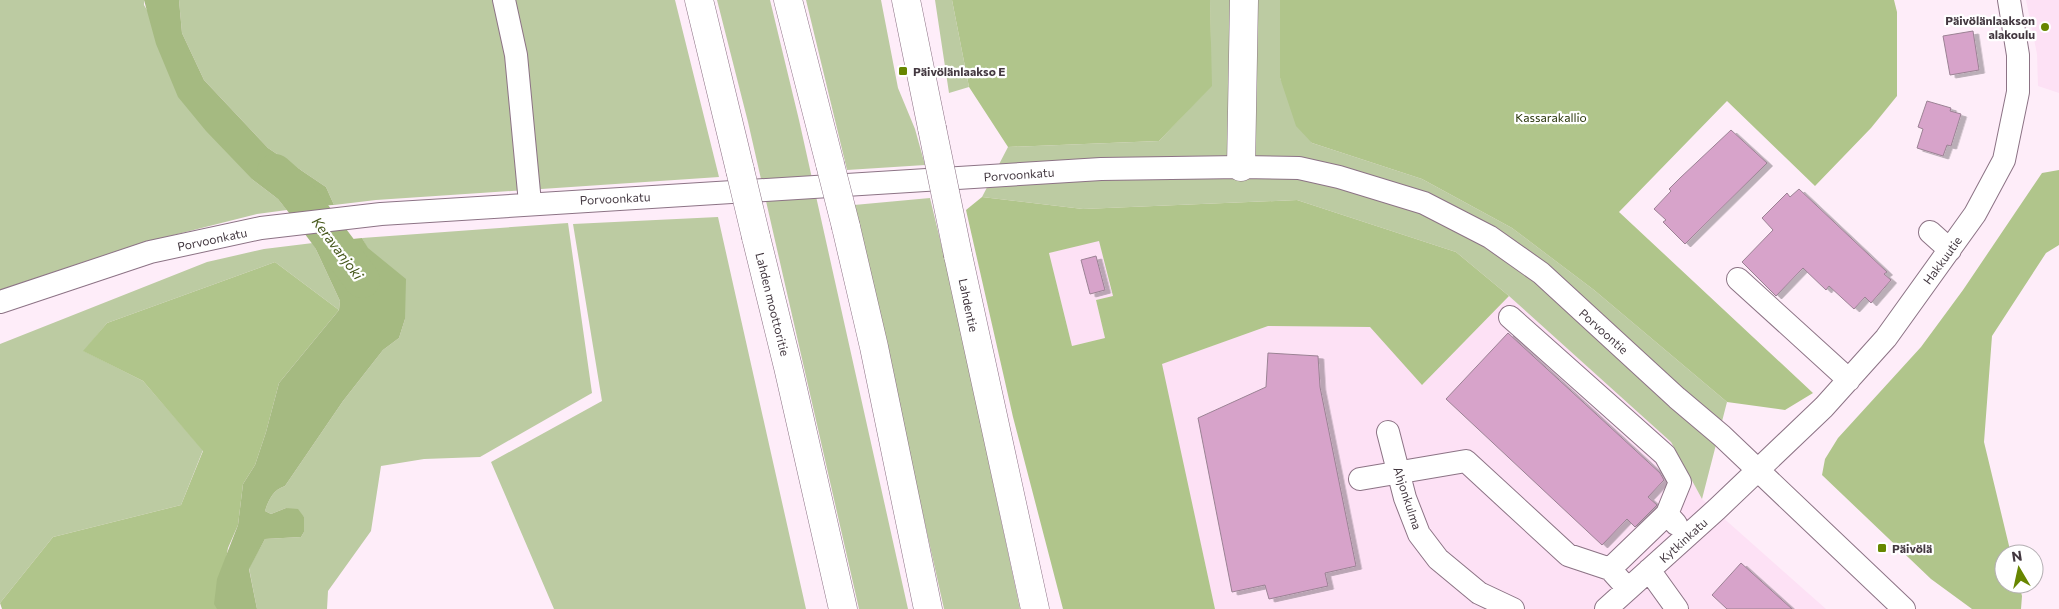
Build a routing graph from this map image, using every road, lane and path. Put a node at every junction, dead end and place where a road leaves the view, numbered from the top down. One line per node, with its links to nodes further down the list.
1 (504, 0): 8 (street)
2 (700, 0): 25 (main road, Lahden moottoritie, bridge)
3 (788, 0): 26 (main road, bridge)
4 (906, 0): 27 (main road, Lahdentie, bridge)
5 (1244, 0): 7 (main road)
6 (2009, 0): 10 (street, Hakkuutie)
7 (1241, 167): 8 (street, Porvoonkatu); 16 (street, Porvoontie)
8 (530, 204): 12 (street, Porvoonkatu)
9 (1930, 232): 10 (street)
10 (1950, 250): 14 (street, Hakkuutie)
11 (1738, 279): 14 (street)
12 (0, 302)
13 (1510, 317): 19 (street)
14 (1849, 380): 16 (street, Hakkuutie)
15 (1388, 432): 17 (street, Ahjonkulma)
16 (1758, 469): 20 (street, Kytkinkatu); 31 (street, Porvoontie)
17 (1399, 473): 18 (street); 21 (street); 24 (street, Ahjonkulma)
18 (1360, 480)
19 (1667, 514): 20 (street); 21 (street)
20 (1688, 536): 22 (street, Kytkinkatu)
21 (1610, 569): 23 (street)
22 (1650, 570): 23 (street, Kytkinkatu); 30 (street)
23 (1628, 589): 29 (street, Kytkinkatu)
24 (1473, 601): 28 (street, Ahjonkulma)
25 (844, 609)
26 (928, 609)
27 (1036, 609)
28 (1513, 609)
29 (1606, 609)
30 (1677, 609)
31 (1904, 609)

